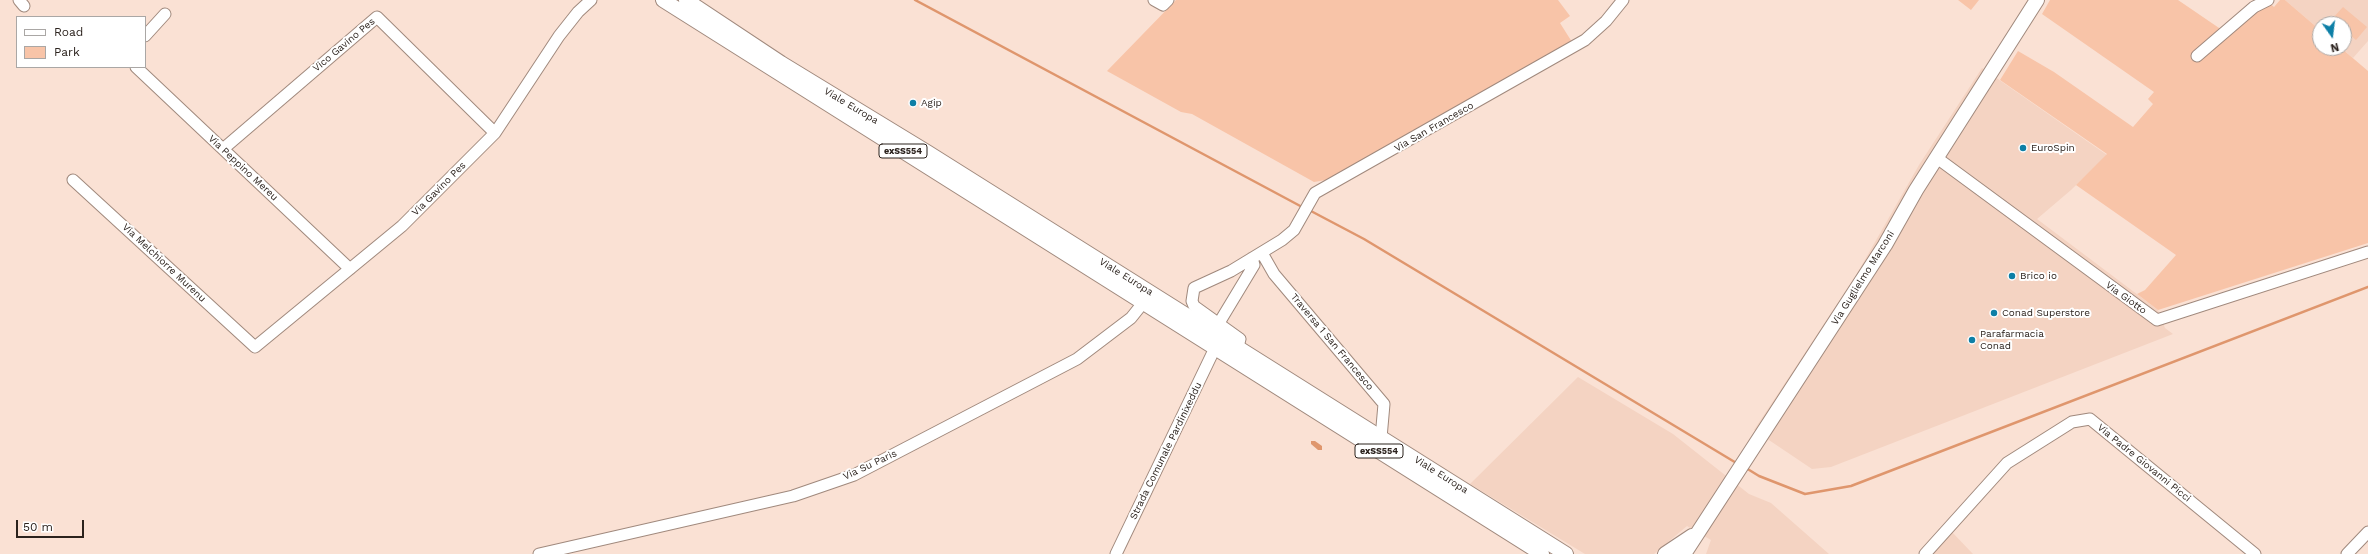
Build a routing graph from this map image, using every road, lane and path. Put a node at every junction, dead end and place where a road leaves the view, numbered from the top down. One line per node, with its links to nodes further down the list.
1 (591, 0): 13 (street, Via Gavino Pes)
2 (663, 0): 20 (main road, Viale Europa / exSS554)
3 (686, 0): 24 (main road, Viale Europa / exSS554)
4 (1154, 0): 5 (street)
5 (1168, 0)
6 (1623, 0): 18 (street, Via San Francesco)
7 (2037, 0): 15 (main road, Via Guglielmo Marconi)
8 (2268, 0): 11 (street)
9 (165, 14): 10 (street)
10 (146, 35)
11 (2197, 56)
12 (137, 68): 14 (street, Via Peppino Mereu)
13 (495, 133): 14 (street, Vico Gavino Pes); 19 (street, Via Gavino Pes)
14 (222, 149): 19 (street, Via Peppino Mereu)
15 (1937, 158): 17 (street, Via Giotto); 27 (main road, Via Guglielmo Marconi)
16 (74, 180): 22 (street, Via Melchiorre Murenu)
17 (2368, 252)
18 (1257, 256): 21 (street); 21 (street, Via San Francesco); 25 (street, Traversa 1 San Francesco)
19 (350, 269): 22 (street, Via Gavino Pes)
20 (1143, 303): 23 (main road, Viale Europa / exSS554); 28 (street, Via Su Paris)
21 (1218, 323): 24 (street, Via San Francesco)
22 (255, 347)
23 (1215, 348): 29 (street, Strada Comunale Pardinixeddu); 30 (main road, Viale Europa / exSS554)
24 (1238, 348): 25 (main road, Viale Europa / exSS554)
25 (1381, 438): 31 (main road, Viale Europa / exSS554)
26 (2368, 532): 37 (street)
27 (1698, 533): 32 (main road); 33 (main road, Via Guglielmo Marconi); 34 (main road)
28 (539, 554)
29 (1116, 554)
30 (1542, 554)
31 (1566, 554)
32 (1665, 554)
33 (1684, 554)
34 (1695, 554)
35 (1925, 554): 36 (street, Via Padre Giovanni Picci)
36 (2255, 554)
37 (2347, 554)

